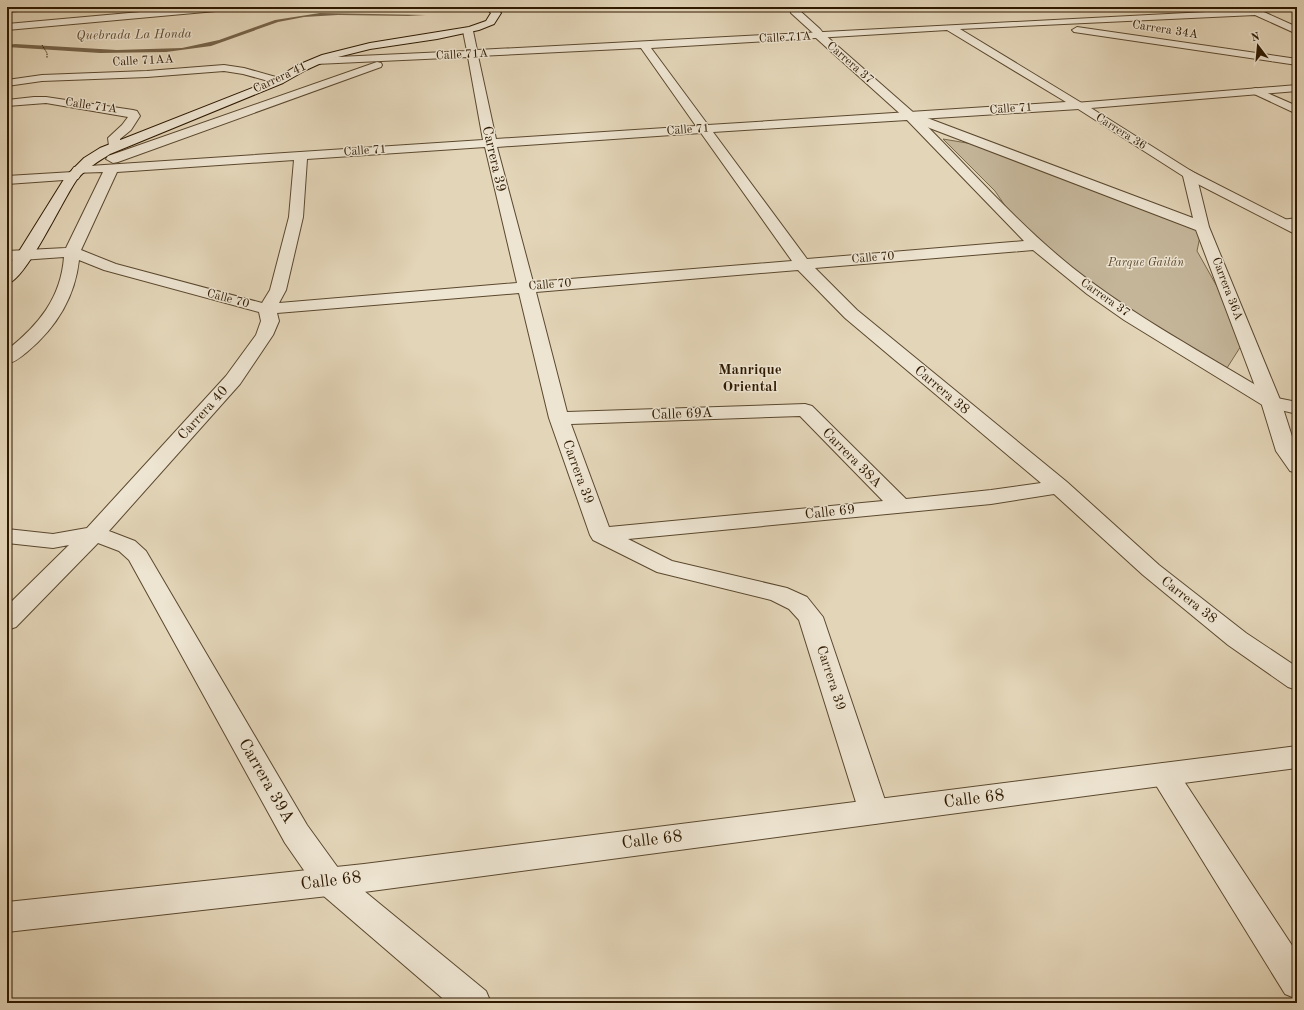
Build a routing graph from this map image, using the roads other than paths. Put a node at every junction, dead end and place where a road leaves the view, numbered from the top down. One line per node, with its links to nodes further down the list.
1 (227, 7): 11 (street)
2 (490, 7): 12 (street)
3 (594, 7): 4 (street)
4 (608, 7)
5 (795, 7): 14 (street, Carrera 37)
6 (1250, 10): 8 (street); 9 (street, Calle 71A)
7 (1290, 18): 8 (street)
8 (1270, 19): 13 (street)
9 (1030, 23): 10 (street, Calle 71A); 19 (street, Carrera 34A)
10 (949, 27): 14 (street, Calle 71A); 25 (street, Carrera 36)
11 (7, 28)
12 (468, 30): 16 (street, Carrera 39); 18 (street, Carrera 41)
13 (1297, 31)
14 (820, 36): 15 (street, Calle 71A); 27 (street, Carrera 37)
15 (644, 46): 16 (street, Calle 71A); 28 (street, Carrera 38)
16 (472, 54): 17 (street, Calle 71A); 29 (street, Carrera 39)
17 (394, 58): 18 (street, Calle 71A); 33 (street, Carrera 41)
18 (316, 61): 20 (street, Carrera 41)
19 (1297, 62)
20 (279, 81): 21 (street, Calle 71AA); 30 (street, Carrera 41)
21 (11, 82): 24 (street)
22 (1297, 88): 23 (street, Calle 71)
23 (1256, 91): 25 (street, Calle 71); 26 (street)
24 (8, 104): 30 (street, Calle 71A)
25 (1079, 105): 27 (street, Calle 71); 34 (street, Carrera 36)
26 (1297, 110)
27 (910, 116): 28 (street, Calle 71); 38 (street, Carrera 37); 40 (street, Carrera 37)
28 (703, 129): 29 (street, Calle 71); 44 (street, Carrera 38)
29 (490, 143): 31 (street, Calle 71); 46 (street, Carrera 39)
30 (115, 146): 33 (street, Carrera 41)
31 (301, 155): 32 (street, Calle 71); 47 (street)
32 (112, 168): 33 (street, Calle 71); 41 (street)
33 (78, 171): 35 (street, Calle 71); 42 (street, Carrera 41)
34 (1189, 174): 37 (street, Carrera 36); 38 (street, Carrera 36A)
35 (7, 180)
36 (1297, 221): 37 (lane)
37 (1282, 223): 39 (street, Carrera 36)
38 (1202, 227): 49 (street, Carrera 36A)
39 (1297, 230)
40 (1036, 245): 44 (street, Calle 70); 49 (street, Carrera 37)
41 (72, 252): 42 (street); 47 (street, Calle 70); 48 (street)
42 (26, 255): 43 (street); 45 (street, Carrera 41)
43 (7, 256)
44 (802, 264): 46 (street, Calle 70); 54 (street, Carrera 38)
45 (7, 278)
46 (526, 287): 47 (street, Calle 70); 52 (street, Carrera 39)
47 (267, 309): 56 (street, Carrera 40)
48 (7, 359)
49 (1271, 402): 50 (street, Carrera 37); 53 (street)
50 (1297, 408)
51 (805, 410): 52 (street, Calle 69A); 55 (street, Carrera 38A)
52 (559, 418): 57 (street, Carrera 39)
53 (1297, 467)
54 (1059, 486): 55 (street, Calle 69); 60 (street, Carrera 38)
55 (900, 505): 57 (street, Calle 69)
56 (94, 534): 58 (street); 59 (street, Carrera 40); 64 (street, Carrera 39A)
57 (601, 535): 63 (street, Carrera 39)
58 (7, 536)
59 (7, 621)
60 (1297, 680)
61 (1297, 757): 62 (street, Calle 68)
62 (1164, 774): 63 (street, Calle 68); 66 (street)
63 (874, 812): 64 (street, Calle 68)
64 (330, 882): 65 (street, Calle 68); 67 (street, Carrera 39A)
65 (7, 917)
66 (1297, 983)
67 (474, 1003)

